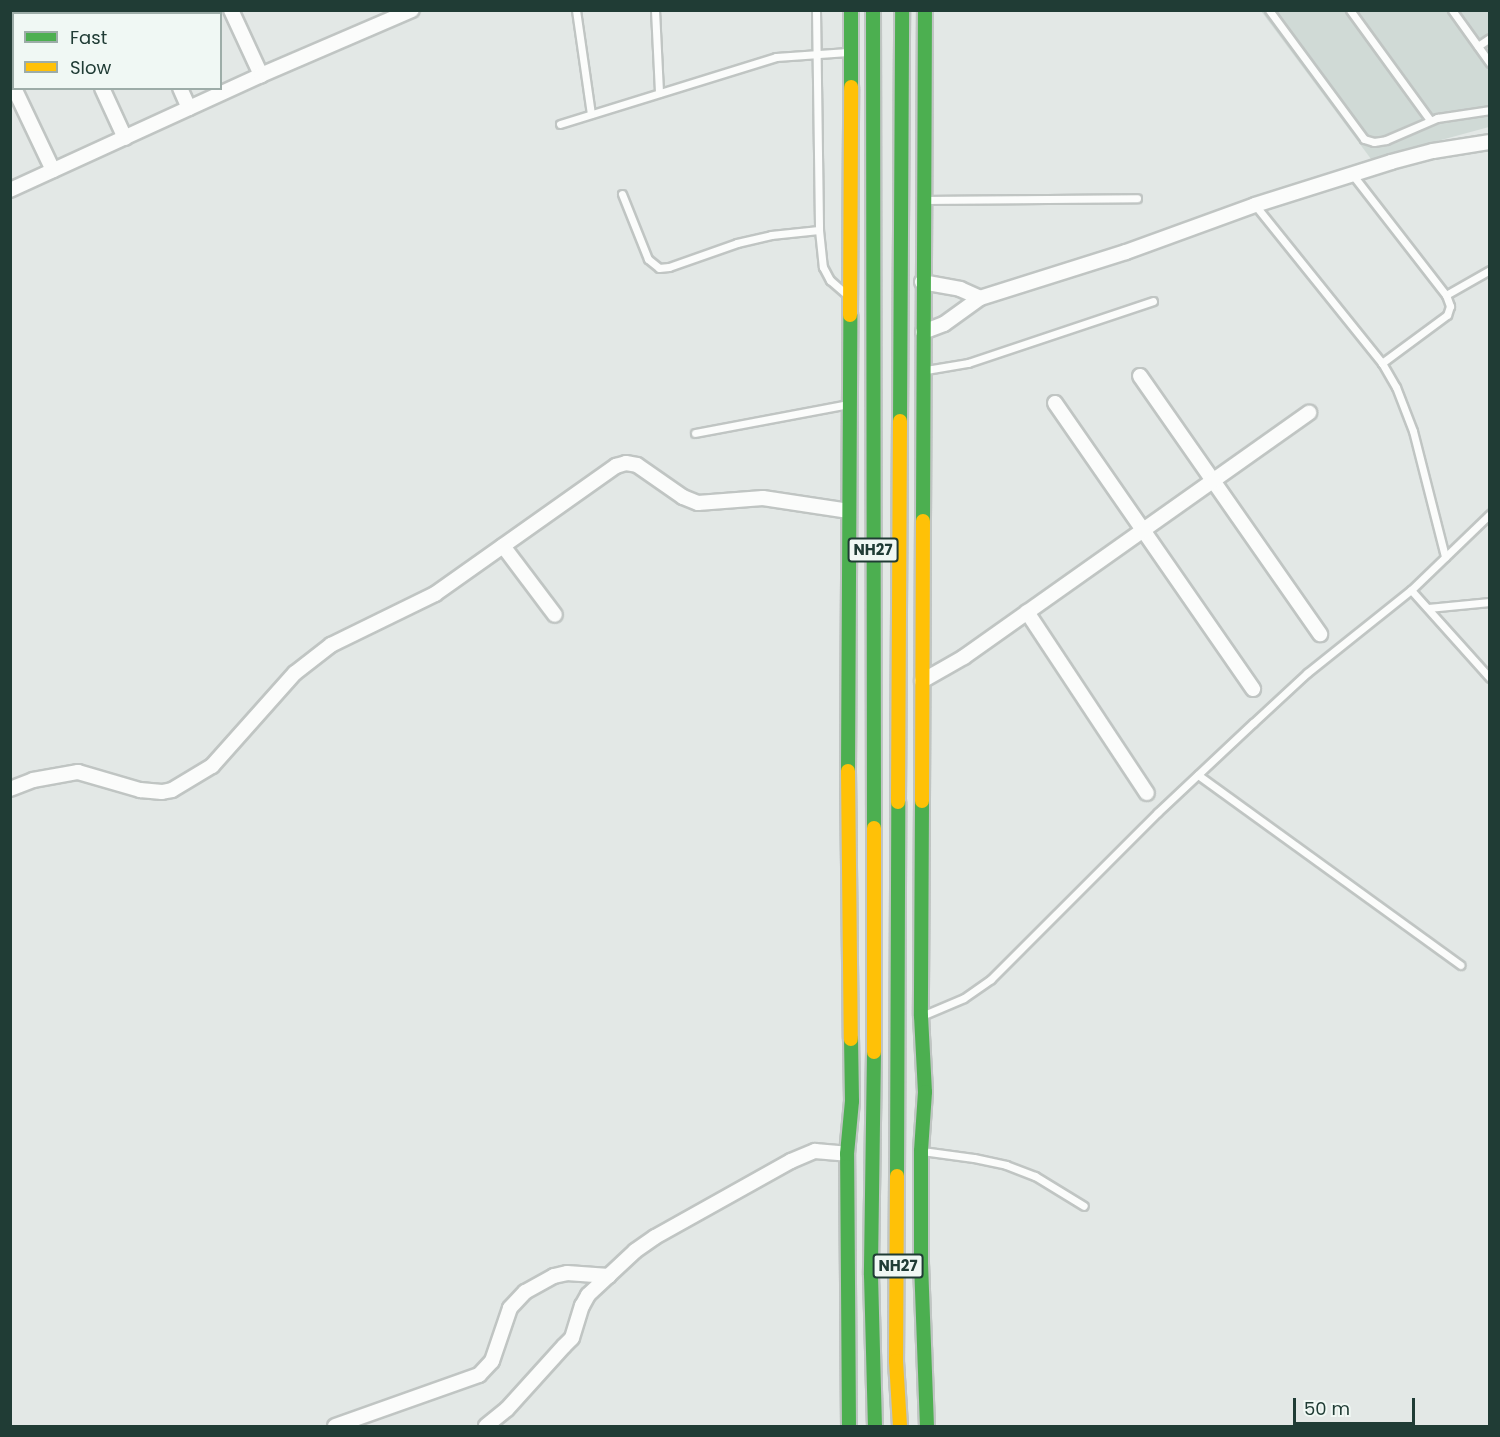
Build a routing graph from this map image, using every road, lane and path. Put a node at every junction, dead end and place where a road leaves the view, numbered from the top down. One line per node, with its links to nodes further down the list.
1 (231, 10): 18 (street)
2 (412, 10): 18 (street)
3 (576, 10): 25 (lane)
4 (655, 10): 22 (lane)
5 (816, 10): 16 (lane)
6 (851, 10): 15 (main road)
7 (873, 10): 79 (main road, NH27)
8 (902, 10): 80 (main road, NH27)
9 (925, 10): 35 (main road)
10 (1269, 10): 26 (lane)
11 (1350, 10): 26 (lane)
12 (1452, 10): 14 (lane)
13 (1490, 38): 14 (lane)
14 (1478, 46): 17 (lane)
15 (851, 51): 16 (lane); 41 (main road)
16 (816, 53): 22 (lane); 37 (lane)
17 (1490, 63)
18 (261, 75): 23 (street)
19 (15, 90): 30 (street)
20 (103, 90): 28 (street)
21 (181, 90): 23 (street)
22 (659, 93): 25 (lane)
23 (189, 108): 28 (street)
24 (1490, 110): 26 (lane)
25 (591, 114): 27 (lane)
26 (1430, 120)
27 (560, 124)
28 (125, 138): 30 (street)
29 (1490, 142): 31 (street)
30 (53, 170): 32 (street)
31 (1351, 174): 36 (street); 40 (lane)
32 (10, 190)
33 (622, 194): 37 (lane)
34 (1137, 198): 35 (lane)
35 (923, 200): 39 (main road)
36 (1255, 205): 42 (street); 45 (lane)
37 (819, 230): 41 (lane)
38 (1490, 270): 40 (lane)
39 (922, 282): 42 (street); 44 (main road)
40 (1446, 295): 45 (lane)
41 (850, 296): 49 (main road)
42 (980, 298): 44 (street)
43 (1153, 301): 46 (lane)
44 (922, 332): 46 (main road)
45 (1382, 363): 57 (lane)
46 (923, 370): 65 (main road)
47 (1140, 376): 52 (street)
48 (1055, 403): 55 (street)
49 (849, 404): 51 (lane); 53 (main road)
50 (1308, 413): 52 (street)
51 (695, 433)
52 (1213, 480): 55 (street); 63 (street)
53 (849, 512): 56 (street); 73 (main road)
54 (1490, 514): 57 (lane)
55 (1142, 531): 61 (street); 66 (street)
56 (503, 546): 62 (street); 68 (street)
57 (1445, 557): 58 (lane)
58 (1411, 590): 60 (lane); 67 (lane)
59 (1490, 602): 60 (lane)
60 (1428, 608): 64 (lane)
61 (1027, 612): 65 (street); 69 (street)
62 (555, 615)
63 (1320, 634)
64 (1490, 678)
65 (922, 681): 71 (main road)
66 (1253, 689)
67 (1198, 775): 70 (lane); 71 (lane)
68 (10, 789)
69 (1147, 793)
70 (1460, 965)
71 (921, 1016): 72 (main road)
72 (921, 1151): 74 (lane); 81 (main road)
73 (847, 1154): 75 (street); 78 (main road)
74 (1084, 1206)
75 (609, 1276): 76 (street); 77 (street)
76 (335, 1426)
77 (486, 1426)
78 (849, 1426)
79 (875, 1426)
80 (900, 1426)
81 (927, 1426)

